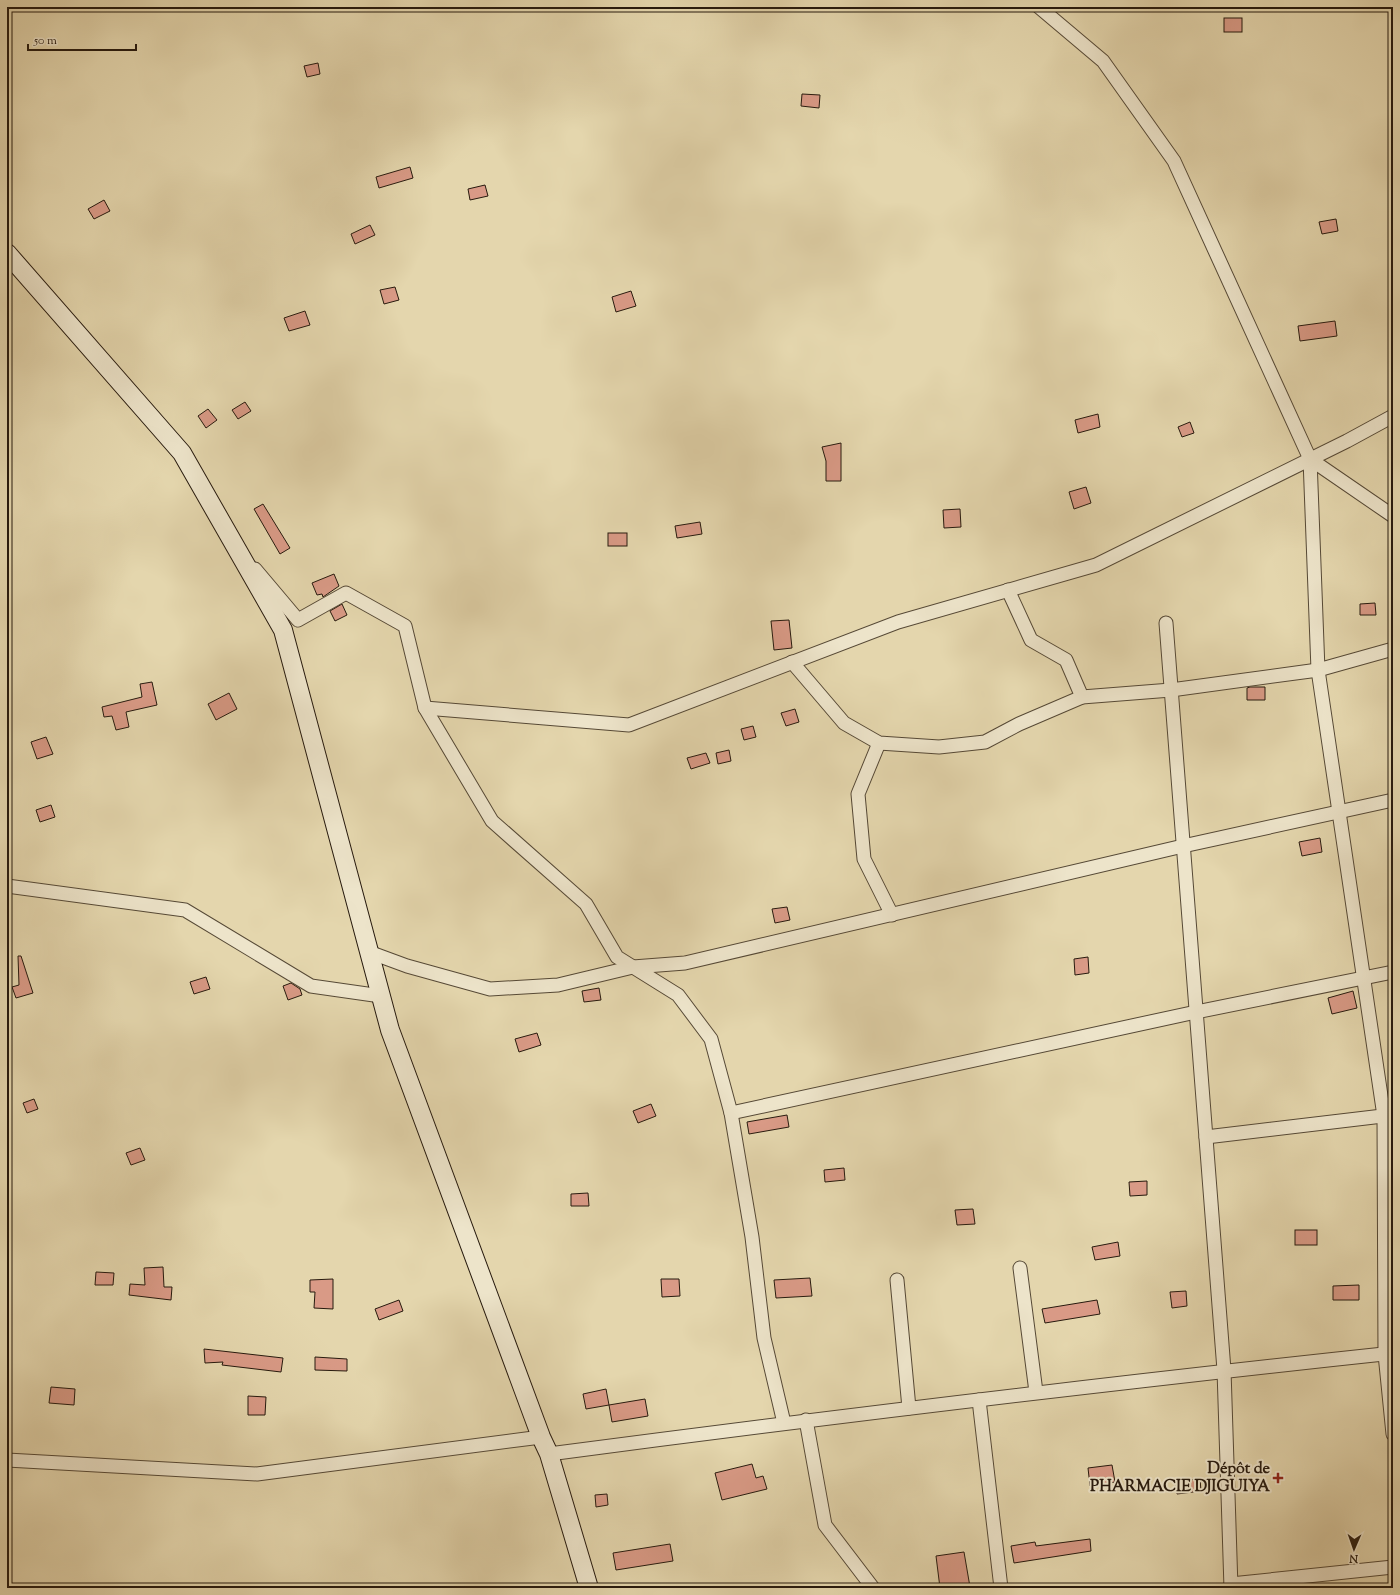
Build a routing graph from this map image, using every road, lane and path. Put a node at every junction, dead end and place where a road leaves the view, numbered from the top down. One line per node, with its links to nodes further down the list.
1 (1039, 7): 4 (street)
2 (7, 253): 6 (street)
3 (1393, 416): 4 (street)
4 (1310, 459): 5 (street); 7 (street); 11 (street)
5 (1393, 516)
6 (236, 546): 14 (street); 21 (street)
7 (1008, 590): 10 (street); 13 (street)
8 (1166, 623): 12 (street)
9 (1393, 648): 11 (street)
10 (792, 662): 14 (street); 15 (street)
11 (1318, 670): 12 (street); 17 (street)
12 (1171, 690): 13 (street); 18 (street)
13 (1082, 697): 15 (street)
14 (425, 708): 22 (street)
15 (879, 743): 20 (street)
16 (1393, 800): 17 (street)
17 (1338, 812): 18 (street); 24 (street)
18 (1183, 846): 20 (street); 26 (street)
19 (7, 886): 25 (street)
20 (892, 915): 22 (street)
21 (369, 952): 22 (street); 25 (street)
22 (633, 967): 27 (street)
23 (1393, 972): 24 (street)
24 (1363, 978): 26 (street); 28 (street)
25 (381, 996): 40 (street)
26 (1196, 1012): 27 (street); 29 (street)
27 (731, 1113): 38 (street)
28 (1389, 1115): 29 (street); 32 (street)
29 (1206, 1137): 33 (street)
30 (1020, 1268): 34 (street)
31 (897, 1280): 36 (street)
32 (1389, 1353): 33 (street); 39 (street)
33 (1224, 1370): 34 (street); 44 (street)
34 (1036, 1392): 35 (street)
35 (979, 1400): 36 (street); 47 (street)
36 (909, 1408): 37 (street)
37 (806, 1420): 38 (street); 46 (street)
38 (784, 1423): 41 (street)
39 (1393, 1434)
40 (541, 1436): 41 (street); 42 (street)
41 (549, 1454): 45 (street)
42 (7, 1460)
43 (1393, 1567): 44 (street)
44 (1231, 1586)
45 (589, 1588)
46 (873, 1588)
47 (1001, 1588)

